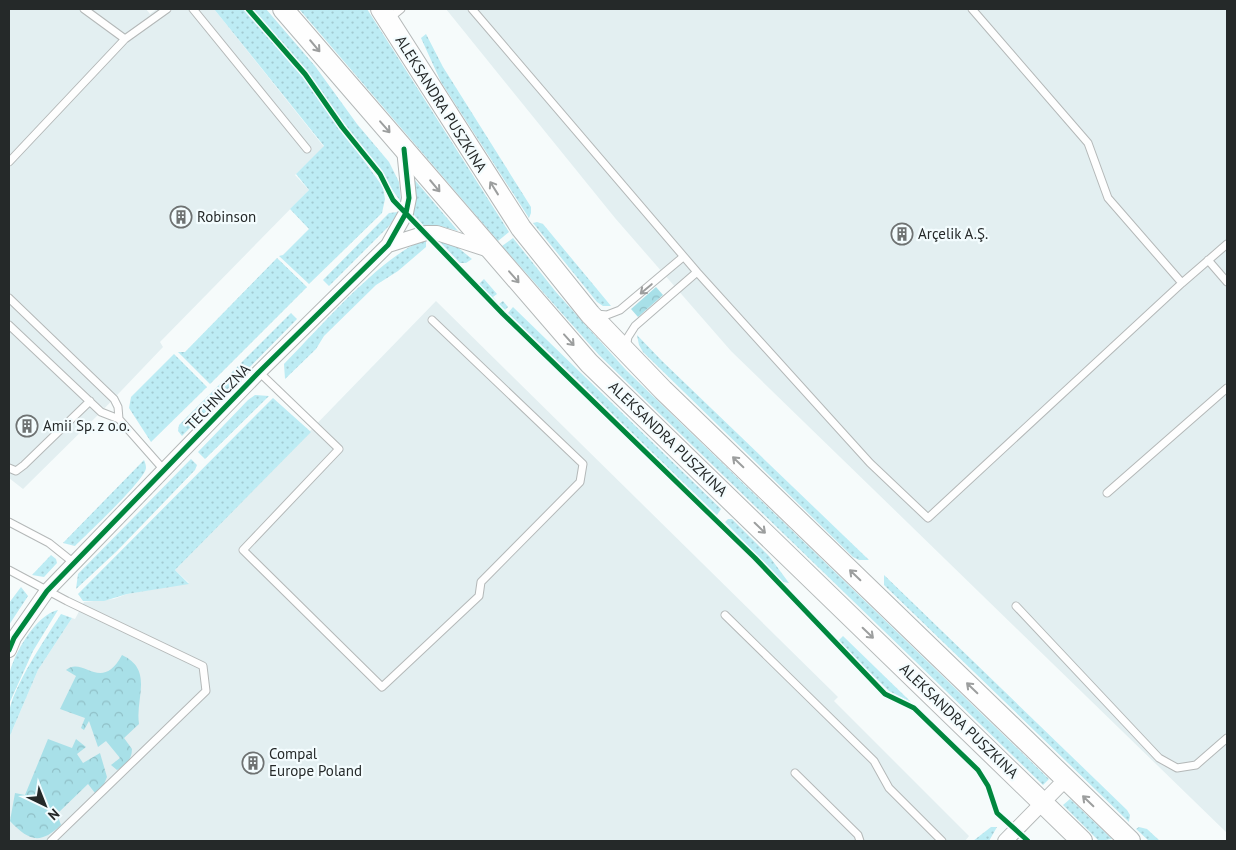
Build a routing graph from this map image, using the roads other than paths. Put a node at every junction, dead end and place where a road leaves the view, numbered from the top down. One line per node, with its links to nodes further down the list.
1 (84, 9): 8 (lane)
2 (167, 9): 8 (lane)
3 (193, 9): 9 (lane)
4 (283, 9): 10 (main road, ALEKSANDRA PUSZKINA, one-way to 10)
5 (472, 9): 15 (lane)
6 (972, 9): 19 (lane)
7 (390, 12): 21 (main road, ALEKSANDRA PUSZKINA, one-way to 7)
8 (125, 39): 11 (lane)
9 (306, 148)
10 (404, 149): 13 (street, TECHNICZNA); 14 (main road, ALEKSANDRA PUSZKINA, one-way to 14)
11 (9, 162)
12 (1227, 244): 16 (lane)
13 (388, 245): 14 (street, TECHNICZNA); 25 (street, TECHNICZNA)
14 (491, 251): 42 (main road, ALEKSANDRA PUSZKINA, one-way to 42)
15 (683, 257): 17 (lane); 21 (lane, one-way to 21)
16 (1208, 260): 18 (lane); 19 (lane)
17 (697, 272): 19 (lane); 24 (lane)
18 (1227, 282)
19 (1182, 283)
20 (9, 298): 28 (lane)
21 (590, 314): 24 (main road, ALEKSANDRA PUSZKINA)
22 (432, 320): 25 (lane)
23 (9, 325): 27 (lane)
24 (627, 353): 41 (main road, ALEKSANDRA PUSZKINA, one-way to 24)
25 (259, 372): 30 (street, TECHNICZNA)
26 (1227, 388): 31 (lane)
27 (90, 401): 28 (lane); 29 (lane)
28 (119, 419): 30 (lane)
29 (9, 468)
30 (165, 470): 33 (street, TECHNICZNA)
31 (1107, 493)
32 (9, 522): 33 (lane)
33 (74, 563): 35 (street, TECHNICZNA)
34 (9, 570): 35 (lane)
35 (47, 591): 38 (street, TECHNICZNA); 43 (lane)
36 (1016, 606): 39 (lane)
37 (725, 615): 45 (lane)
38 (9, 650)
39 (1227, 738)
40 (795, 773): 44 (lane)
41 (1066, 779): 42 (street); 48 (main road, ALEKSANDRA PUSZKINA, one-way to 41)
42 (1043, 802): 46 (street); 47 (main road, ALEKSANDRA PUSZKINA)
43 (51, 841)
44 (860, 841)
45 (942, 841)
46 (1005, 841)
47 (1082, 841)
48 (1130, 841)

